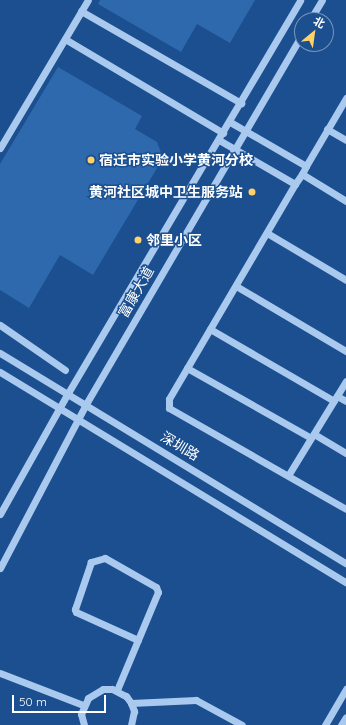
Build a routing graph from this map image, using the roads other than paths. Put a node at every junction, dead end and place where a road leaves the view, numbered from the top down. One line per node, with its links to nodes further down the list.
1 (88, 0): 4 (street)
2 (300, 0): 9 (street, 富康大道)
3 (322, 0): 5 (street)
4 (81, 11): 6 (street); 9 (street)
5 (315, 12)
6 (65, 39): 13 (street); 15 (street)
7 (294, 48): 12 (street, 富康大道)
8 (346, 98): 11 (street)
9 (240, 103): 10 (street, 富康大道)
10 (230, 122): 12 (street); 13 (street, 富康大道)
11 (327, 130): 14 (street); 17 (street)
12 (245, 131): 16 (street, 富康大道); 17 (street)
13 (221, 136): 16 (street); 32 (street, 富康大道)
14 (346, 140)
15 (0, 148)
16 (234, 149): 19 (street); 35 (street, 富康大道)
17 (306, 166): 18 (street)
18 (302, 174): 19 (street); 20 (street)
19 (296, 184): 21 (street)
20 (346, 201)
21 (267, 232): 22 (street); 23 (street)
22 (346, 280)
23 (236, 286): 25 (street); 26 (street)
24 (0, 325): 29 (street)
25 (210, 329): 28 (street); 33 (street)
26 (346, 351)
27 (0, 353): 32 (street, 深圳路)
28 (187, 368): 38 (street); 40 (street)
29 (65, 370)
30 (0, 372): 36 (street)
31 (346, 381): 33 (street)
32 (68, 393): 35 (street, 深圳路); 36 (street, 富康大道)
33 (336, 398): 34 (street); 38 (street)
34 (346, 401)
35 (86, 404): 37 (street, 富康大道); 43 (street, 深圳路)
36 (59, 408): 37 (street); 42 (street, 富康大道)
37 (78, 419): 44 (street, 富康大道); 45 (street)
38 (313, 436): 39 (street); 40 (street)
39 (346, 453)
40 (289, 474): 41 (street)
41 (346, 509)
42 (0, 514)
43 (346, 563)
44 (0, 568)
45 (346, 582)
46 (138, 640): 46 (street); 49 (street)
47 (0, 673): 51 (street)
48 (346, 689): 56 (street)
49 (117, 690): 50 (street); 51 (street)
50 (131, 703): 54 (street); 55 (street)
51 (83, 705): 53 (street)
52 (346, 717): 57 (street)
53 (84, 725)
54 (131, 725)
55 (242, 725)
56 (324, 725)
57 (341, 725)

